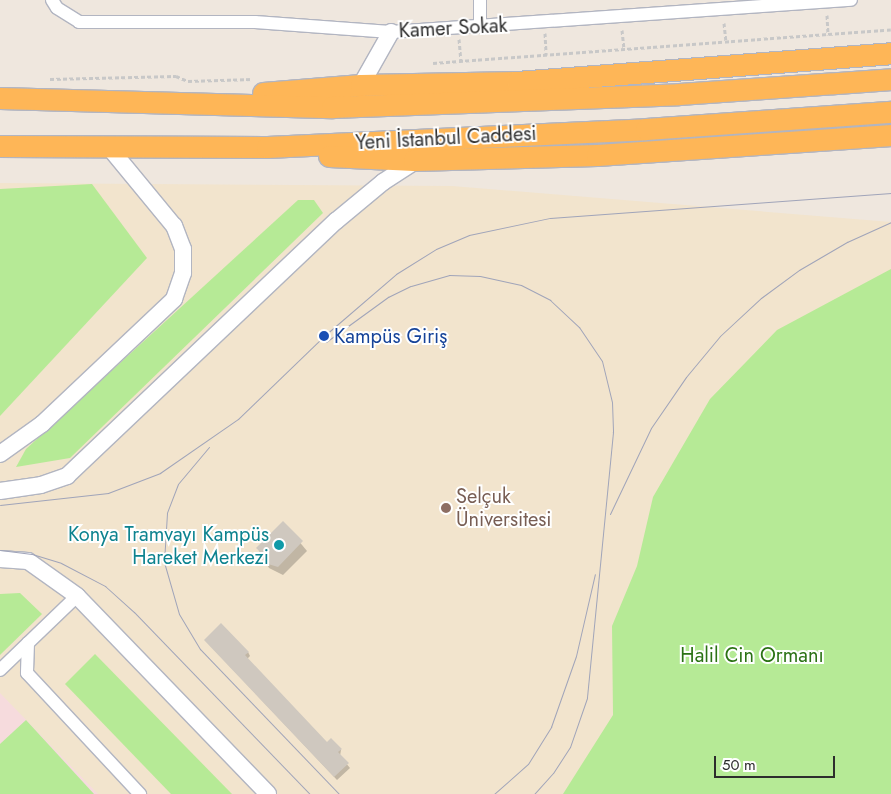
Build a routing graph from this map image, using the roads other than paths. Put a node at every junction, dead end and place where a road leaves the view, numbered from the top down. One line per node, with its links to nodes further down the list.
1 (480, 0): 4 (street)
2 (851, 0): 4 (street, Kamer Sokak)
3 (55, 4): 5 (street, Kamer Sokak)
4 (480, 27): 5 (street, Kamer Sokak)
5 (391, 32): 8 (street)
6 (891, 53): 8 (highway)
7 (891, 79): 10 (highway, Yeni İstanbul Caddesi)
8 (361, 86): 10 (highway)
9 (0, 98): 10 (highway, Yeni İstanbul Caddesi)
10 (166, 101)
11 (891, 112): 15 (highway, Yeni İstanbul Caddesi)
12 (891, 135): 16 (highway)
13 (0, 146): 14 (highway, Yeni İstanbul Caddesi)
14 (108, 146): 15 (highway, Yeni İstanbul Caddesi); 17 (street)
15 (152, 147): 16 (highway)
16 (417, 160): 18 (street)
17 (0, 454)
18 (0, 491)
19 (0, 559): 20 (street)
20 (77, 596): 21 (street); 24 (street)
21 (28, 644): 22 (street); 23 (street)
22 (0, 670)
23 (140, 794)
24 (268, 794)

